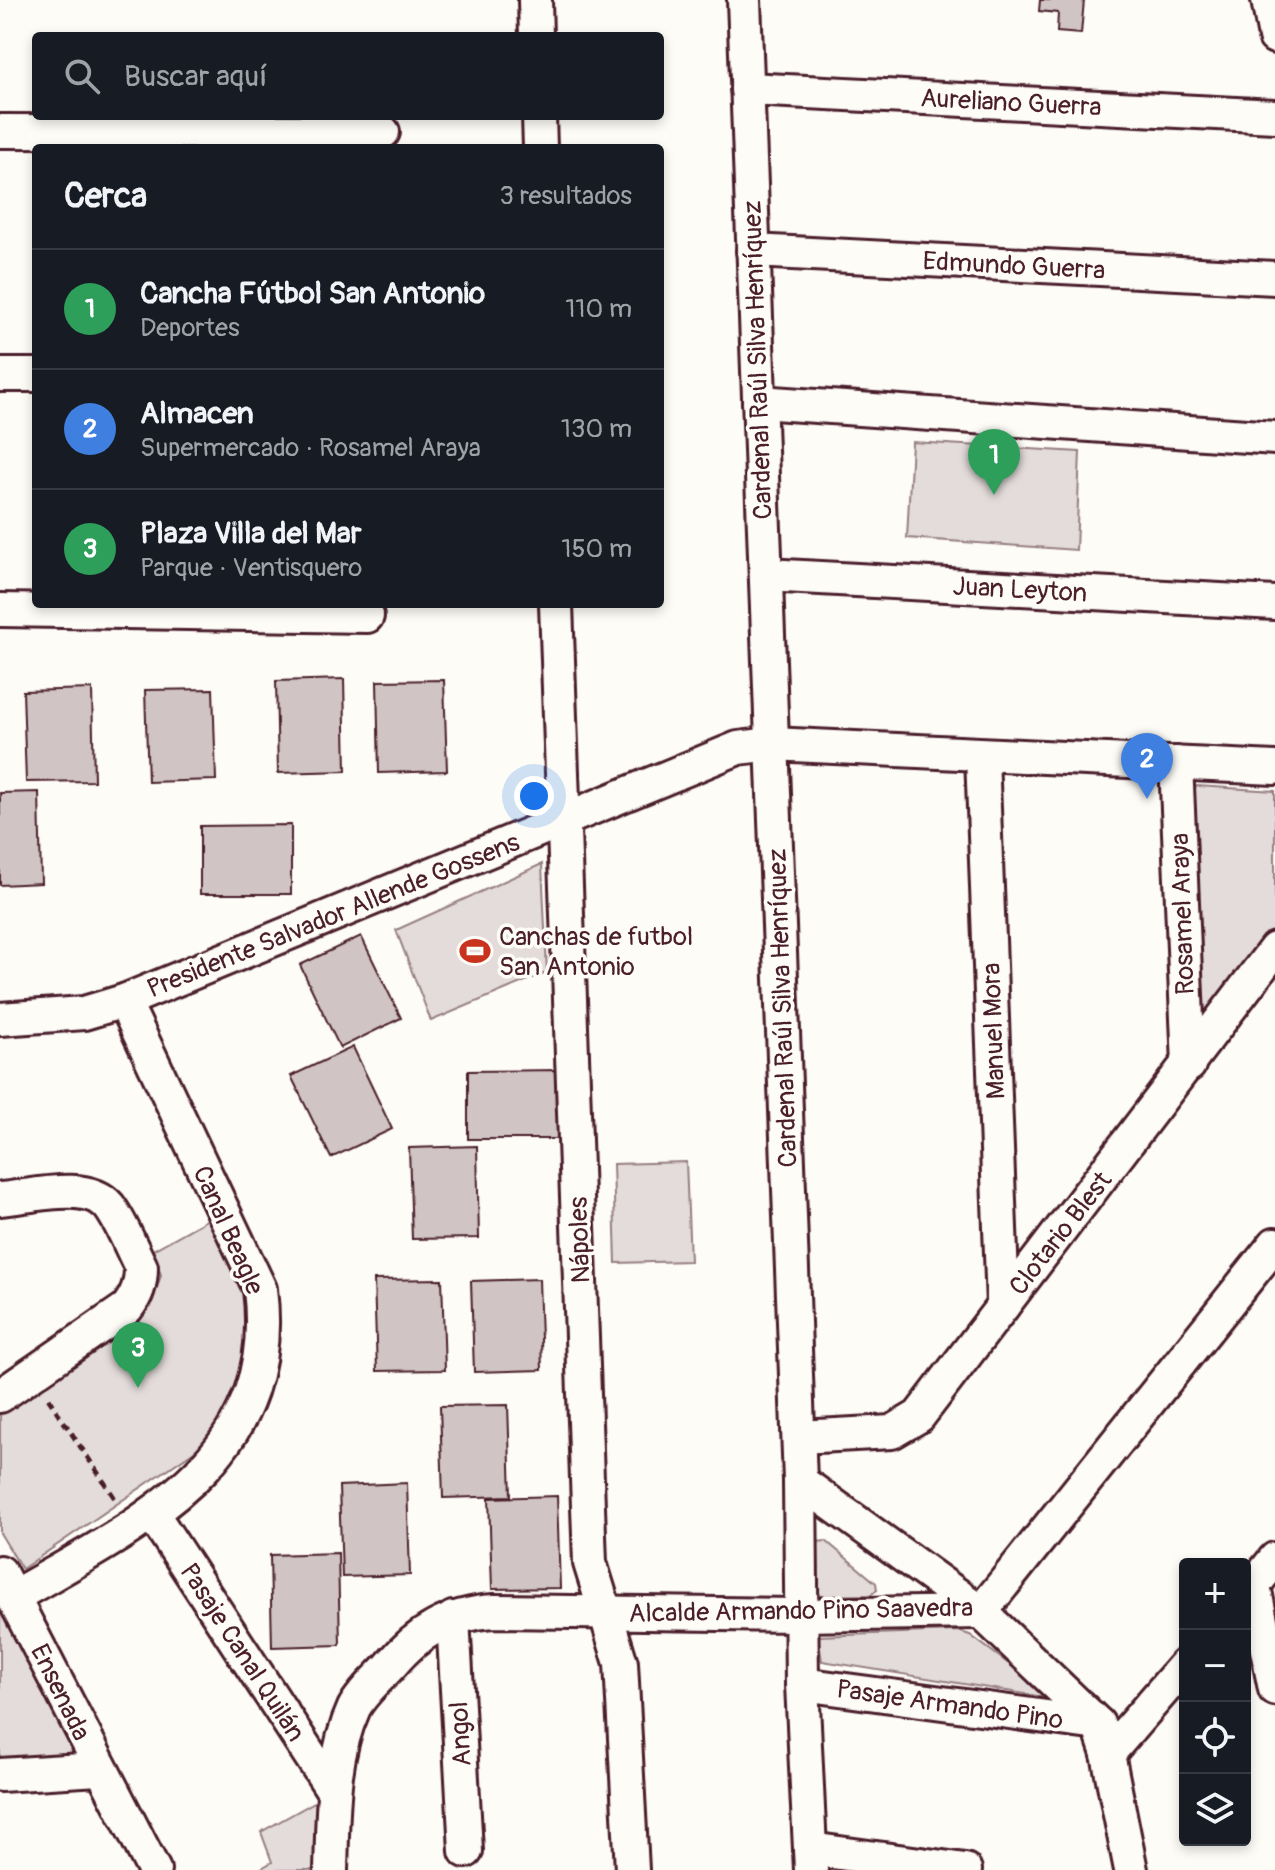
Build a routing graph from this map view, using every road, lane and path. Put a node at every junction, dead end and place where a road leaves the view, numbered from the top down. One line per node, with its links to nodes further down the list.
1 (535, 0): 4 (street)
2 (744, 0): 6 (street, Cardenal Raúl Silva Henríquez)
3 (1268, 0): 5 (street)
4 (536, 32)
5 (1275, 37)
6 (747, 89): 7 (street, Aureliano Guerra); 13 (street, Cardenal Raúl Silva Henríquez)
7 (1275, 116)
8 (539, 120): 12 (street)
9 (0, 131): 11 (street)
10 (383, 132): 11 (street)
11 (156, 140)
12 (540, 144)
13 (753, 251): 14 (street, Edmundo Guerra); 17 (street, Cardenal Raúl Silva Henríquez)
14 (1275, 278)
15 (0, 375): 16 (street)
16 (32, 375)
17 (759, 402): 18 (street); 19 (street, Cardenal Raúl Silva Henríquez)
18 (1275, 438)
19 (766, 575): 20 (street, Juan Leyton); 24 (street, Cardenal Raúl Silva Henríquez)
20 (1275, 603)
21 (556, 608): 28 (street, Nápoles)
22 (0, 610): 23 (street)
23 (367, 616)
24 (772, 744): 25 (street, Presidente Salvador Allende Gossens); 28 (street, Presidente Salvador Allende Gossens); 38 (street, Cardenal Raúl Silva Henríquez)
25 (982, 756): 26 (street, Presidente Salvador Allende Gossens); 35 (street, Manuel Mora)
26 (1176, 763): 27 (street, Presidente Salvador Allende Gossens); 32 (street, Rosamel Araya)
27 (1275, 768)
28 (564, 821): 30 (street, Presidente Salvador Allende Gossens); 45 (street, Nápoles)
29 (1275, 949): 32 (street, Clotario Blest)
30 (124, 1001): 31 (street, Presidente Salvador Allende Gossens); 40 (street, Canal Beagle)
31 (0, 1019)
32 (1189, 1065): 35 (street, Clotario Blest)
33 (0, 1199): 36 (street)
34 (1275, 1244): 46 (street, Alcalde Armando Pino Saavedra)
35 (1003, 1306): 38 (street, Clotario Blest)
36 (32, 1374): 37 (street); 40 (path)
37 (0, 1396)
38 (799, 1437): 39 (street, Cardenal Raúl Silva Henríquez)
39 (800, 1481): 46 (street); 47 (street, Cardenal Raúl Silva Henríquez)
40 (142, 1519): 42 (street, Canal Beagle); 55 (street, Pasaje Canal Quilán)
41 (1275, 1559): 43 (street)
42 (7, 1584): 53 (street, Ensenada)
43 (1251, 1589)
44 (1251, 1599): 51 (street)
45 (606, 1612): 47 (street, Alcalde Armando Pino Saavedra); 48 (street, Alcalde Armando Pino Saavedra); 60 (street, Nápoles)
46 (981, 1612): 47 (street, Alcalde Armando Pino Saavedra); 52 (street)
47 (800, 1615): 50 (street, Cardenal Raúl Silva Henríquez)
48 (453, 1618): 55 (street, Alcalde Armando Pino Saavedra); 56 (street, Angol)
49 (1179, 1670): 52 (street)
50 (802, 1684): 52 (street, Pasaje Armando Pino); 57 (street, Cardenal Raúl Silva Henríquez)
51 (1275, 1689)
52 (1103, 1739): 62 (street)
53 (99, 1769): 54 (street, Ensenada); 58 (street, Ensenada)
54 (0, 1775)
55 (334, 1792): 59 (street, Alcalde Armando Pino Saavedra)
56 (466, 1851)
57 (810, 1860): 61 (street)
58 (154, 1870)
59 (331, 1870)
60 (632, 1870)
61 (965, 1870)
62 (1131, 1870)

